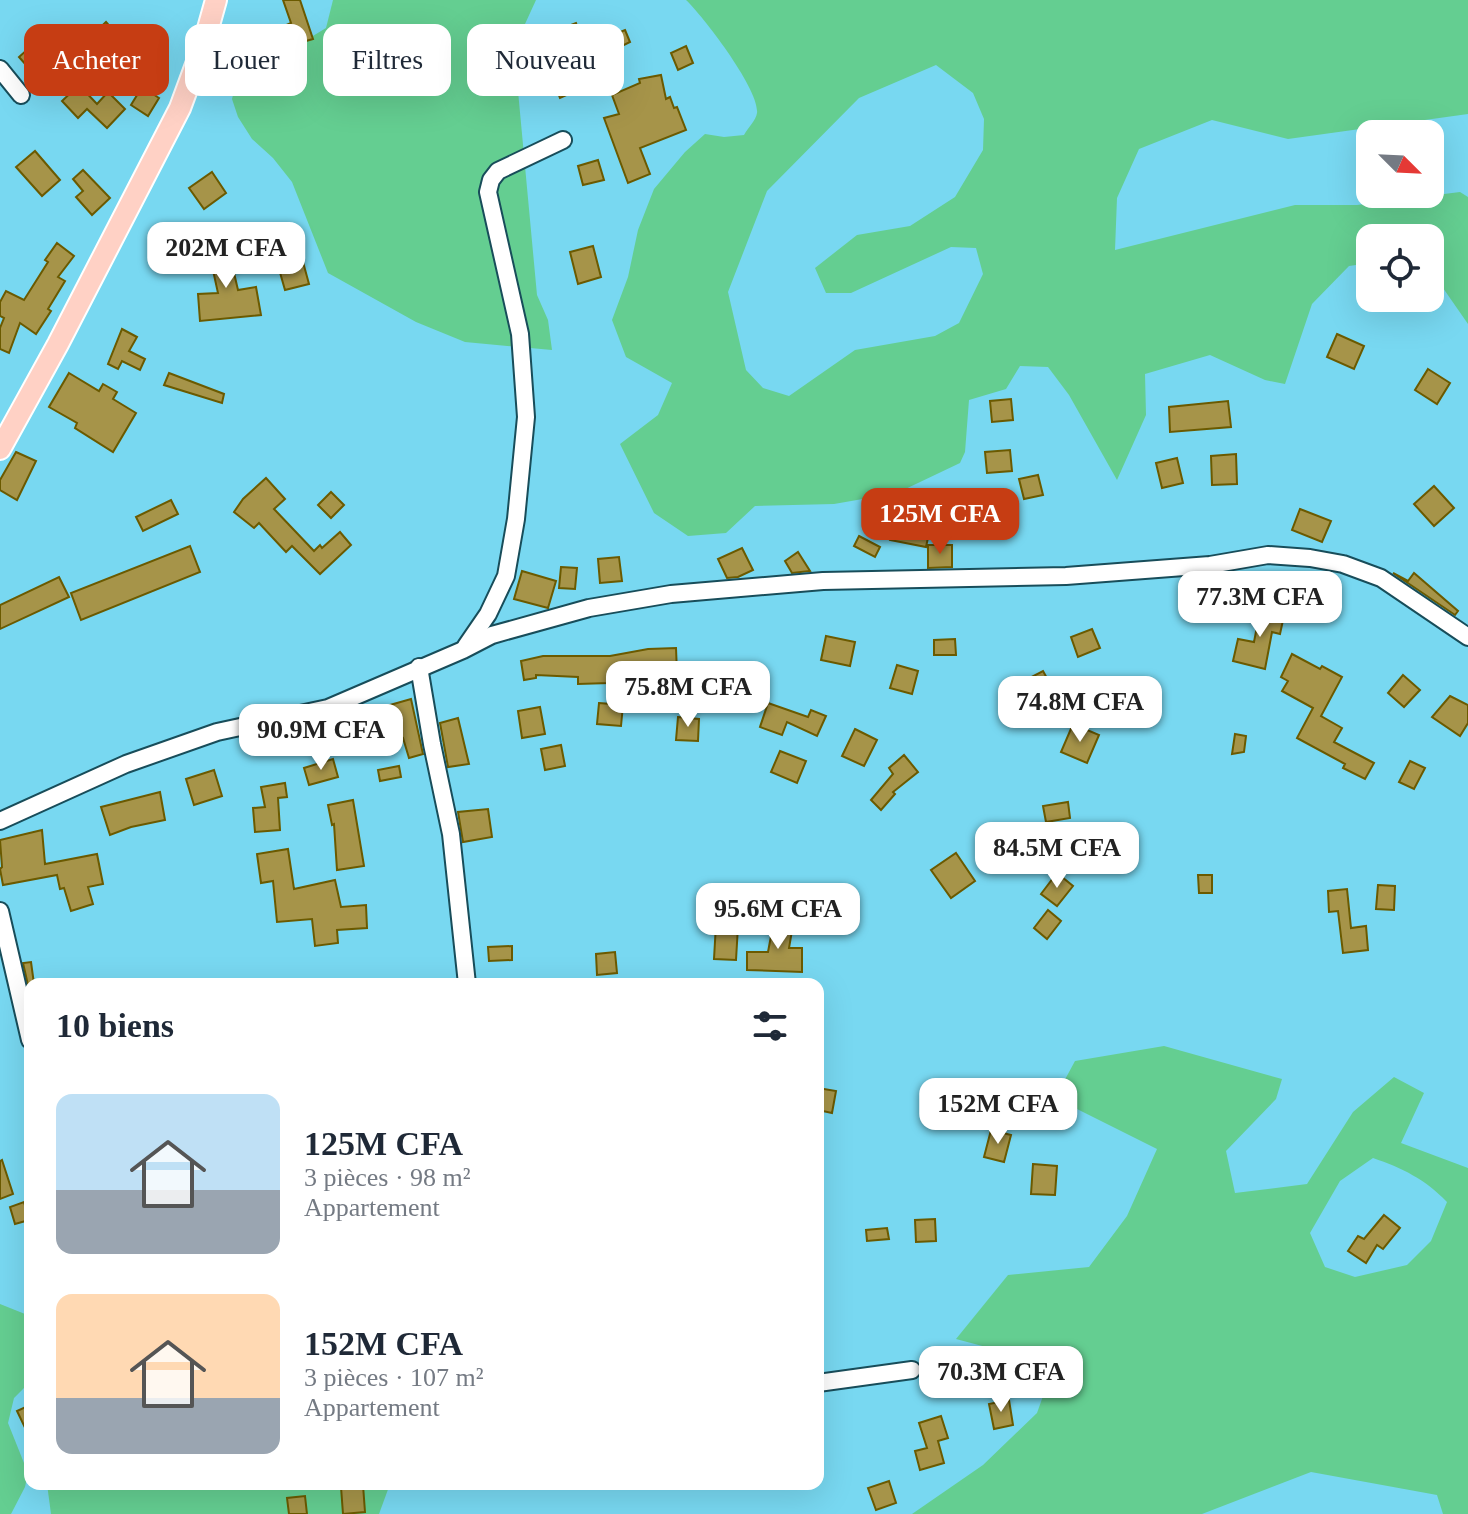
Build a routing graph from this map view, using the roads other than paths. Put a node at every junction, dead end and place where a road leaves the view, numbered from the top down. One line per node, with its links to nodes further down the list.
1 (216, 0): 5 (main road)
2 (0, 69): 3 (street)
3 (21, 95)
4 (563, 140): 7 (street)
5 (0, 449)
6 (1468, 637): 7 (street)
7 (463, 650): 8 (street)
8 (419, 667): 9 (street); 11 (street)
9 (0, 821)
10 (0, 911): 12 (street)
11 (466, 978)
12 (24, 1014)
13 (912, 1370): 14 (street)
14 (824, 1382)

